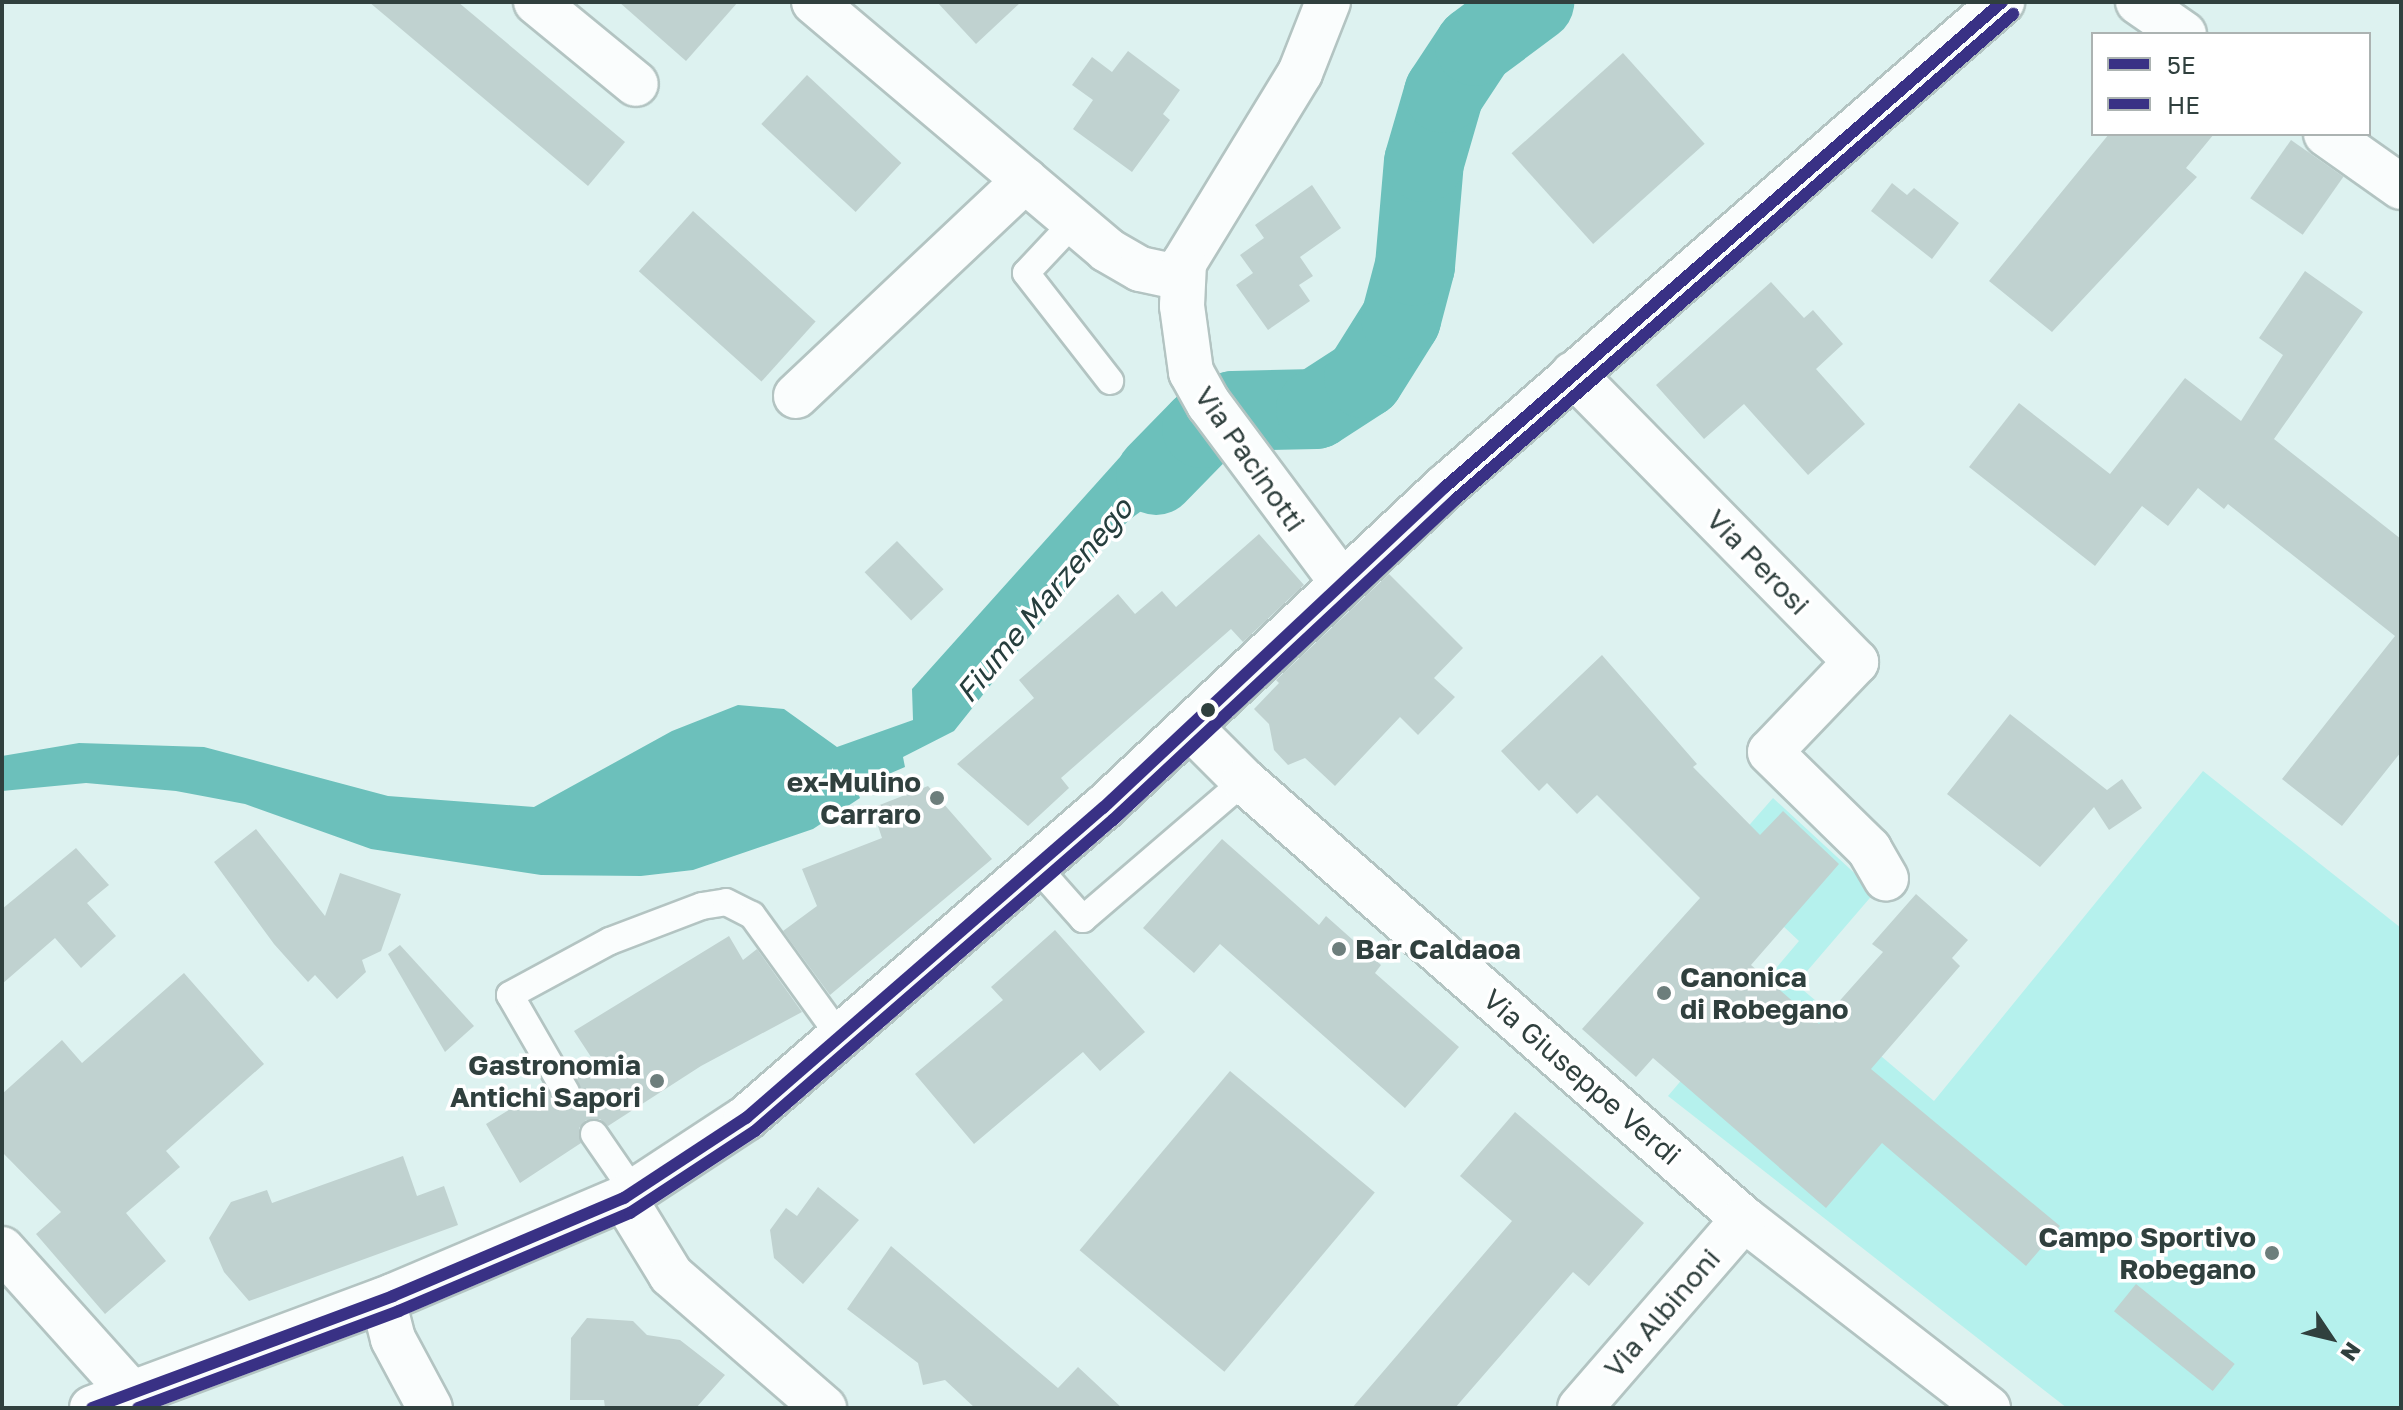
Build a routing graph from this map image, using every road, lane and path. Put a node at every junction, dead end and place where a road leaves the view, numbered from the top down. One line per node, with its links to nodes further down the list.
1 (536, 2): 7 (street)
2 (1328, 2): 12 (street, Via Pacinotti)
3 (2002, 2): 13 (street)
4 (2138, 2): 6 (street)
5 (823, 4): 9 (street)
6 (2181, 32)
7 (636, 84)
8 (2329, 136): 10 (street)
9 (1025, 180): 11 (street); 15 (street)
10 (2401, 187)
11 (1072, 224): 12 (street); 14 (lane)
12 (1182, 278): 16 (street, Via Pacinotti)
13 (1573, 374): 16 (street); 20 (street, Via Perosi)
14 (1110, 381)
15 (796, 396)
16 (1341, 581): 17 (street)
17 (1191, 728): 18 (street, Via Giuseppe Verdi); 19 (street)
18 (1244, 781): 19 (lane); 25 (street, Via Giuseppe Verdi)
19 (1036, 866): 21 (street)
20 (1886, 879)
21 (841, 1038): 22 (lane); 24 (street)
22 (566, 1092)
23 (594, 1134): 24 (lane)
24 (629, 1195): 27 (street); 30 (street)
25 (1744, 1219): 31 (street, Via Albinoni); 32 (street, Via Giuseppe Verdi)
26 (2, 1249): 28 (street)
27 (383, 1300): 28 (street); 29 (street)
28 (112, 1401)
29 (430, 1408)
30 (824, 1408)
31 (1580, 1408)
32 (1988, 1408)

